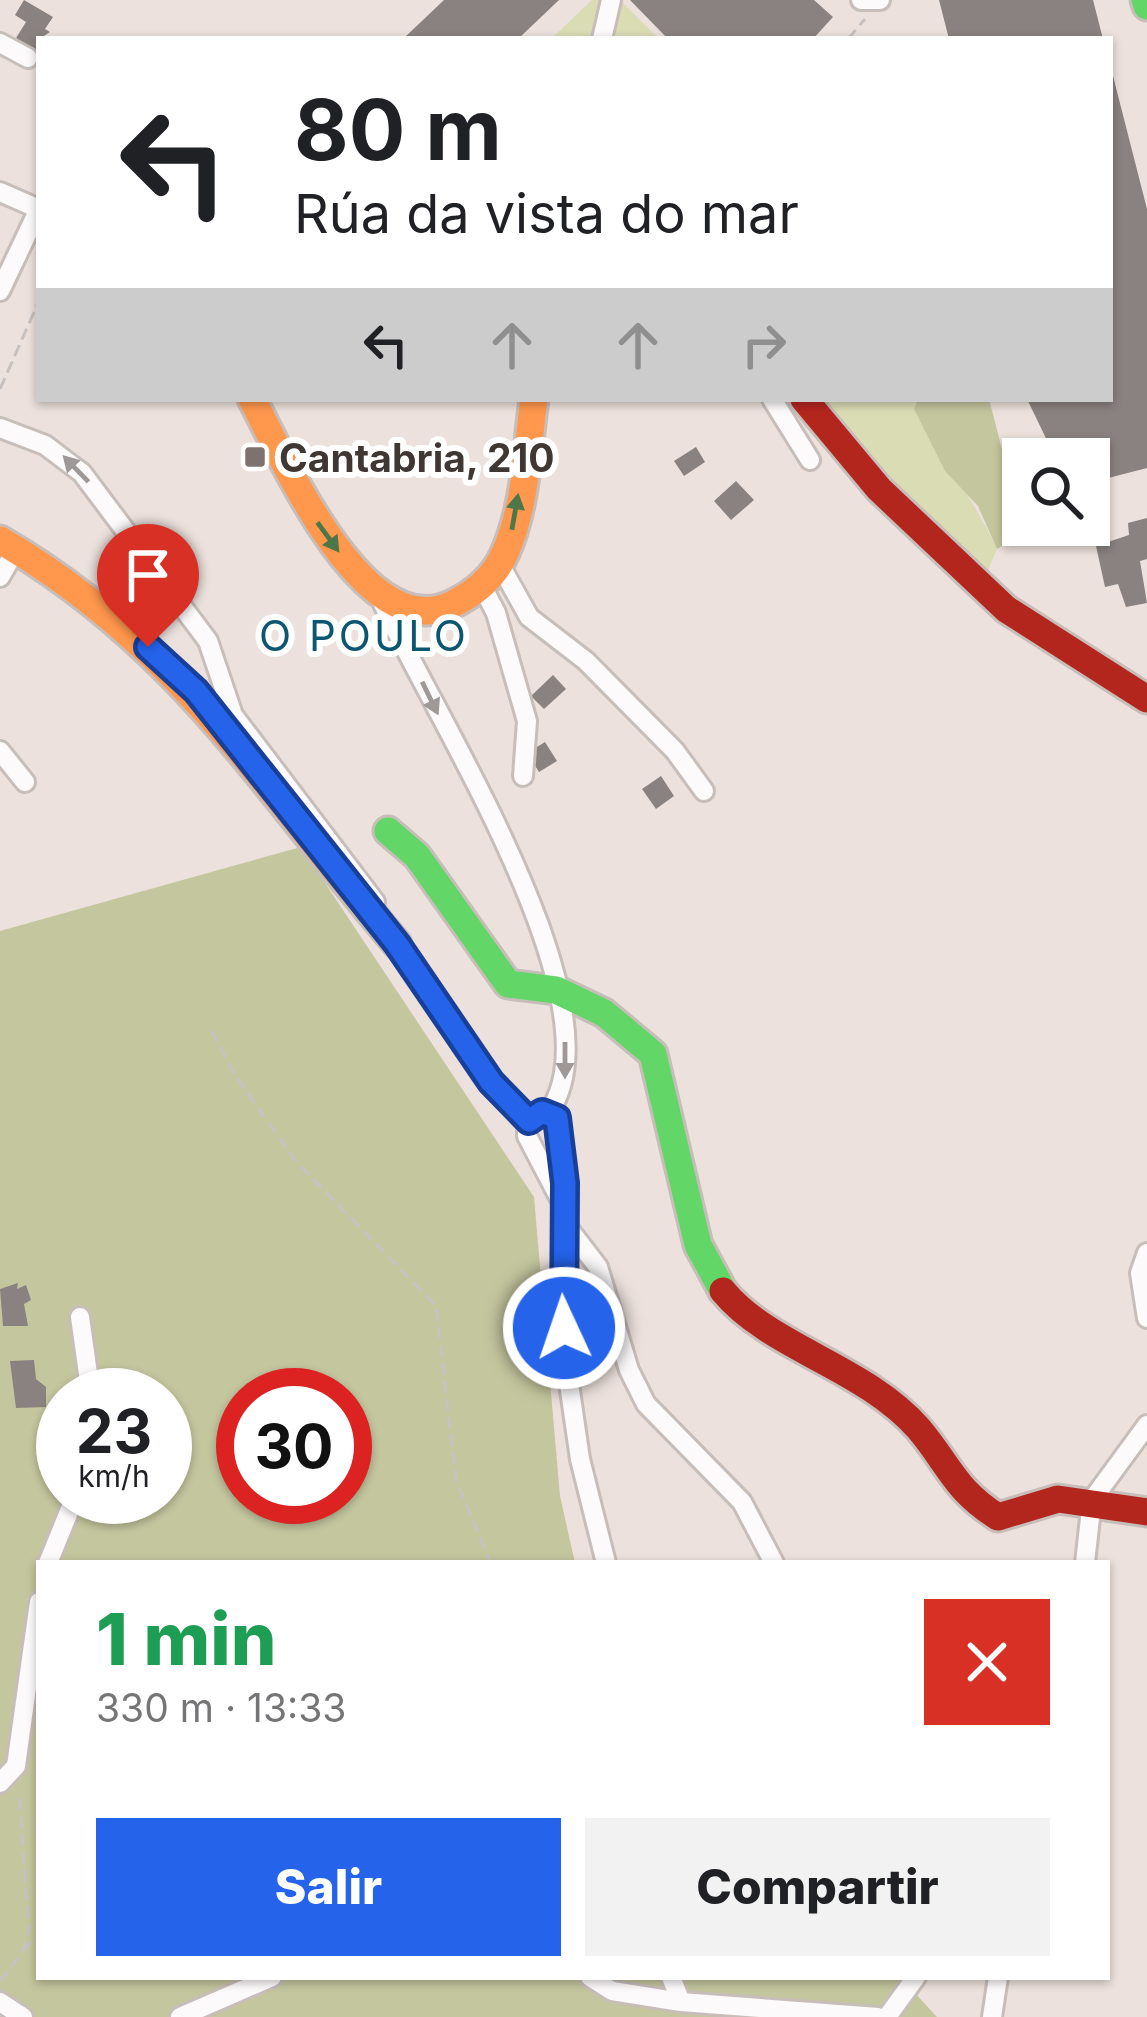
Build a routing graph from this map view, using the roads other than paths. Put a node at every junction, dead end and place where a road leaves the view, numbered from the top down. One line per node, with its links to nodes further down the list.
1 (611, 0): 2 (street)
2 (603, 36)
3 (0, 43): 4 (street)
4 (28, 58)
5 (0, 192): 6 (street)
6 (36, 208)
7 (36, 215): 8 (street)
8 (0, 291)
9 (254, 402): 18 (street, one-way to 18)
10 (534, 402): 16 (street, one-way to 10)
11 (774, 402): 14 (street)
12 (806, 402): 20 (street)
13 (0, 428): 19 (street, one-way to 13)
14 (810, 460)
15 (8, 544): 17 (street); 21 (street)
16 (490, 574): 18 (street); 23 (street); 25 (street)
17 (0, 577)
18 (378, 593): 28 (street, one-way to 28)
19 (223, 675): 21 (street); 27 (street)
20 (1147, 699)
21 (209, 708): 27 (street)
22 (0, 752): 24 (street)
23 (523, 776)
24 (26, 782)
25 (704, 791)
26 (388, 831): 28 (street)
27 (397, 944): 29 (street)
28 (556, 990): 29 (street, one-way to 29); 38 (street)
29 (538, 1117): 30 (street); 31 (street)
30 (561, 1135): 31 (street); 32 (street)
31 (532, 1143): 32 (street)
32 (565, 1217): 42 (street); 43 (street)
33 (1147, 1253): 35 (street)
34 (80, 1317): 36 (street)
35 (1147, 1318)
36 (88, 1368)
37 (1147, 1425): 38 (street)
38 (1092, 1500): 39 (street); 44 (street)
39 (1147, 1513)
40 (64, 1524): 41 (street)
41 (49, 1560)
42 (605, 1560)
43 (772, 1560)
44 (1085, 1560)
45 (36, 1623): 46 (street)
46 (0, 1783)
47 (265, 1980): 55 (street)
48 (595, 1980): 53 (street)
49 (672, 1980): 53 (street)
50 (913, 1980): 56 (street)
51 (998, 1980): 57 (street)
52 (0, 2002): 54 (street)
53 (681, 2002): 56 (street)
54 (22, 2017)
55 (180, 2017)
56 (882, 2017)
57 (992, 2017)

